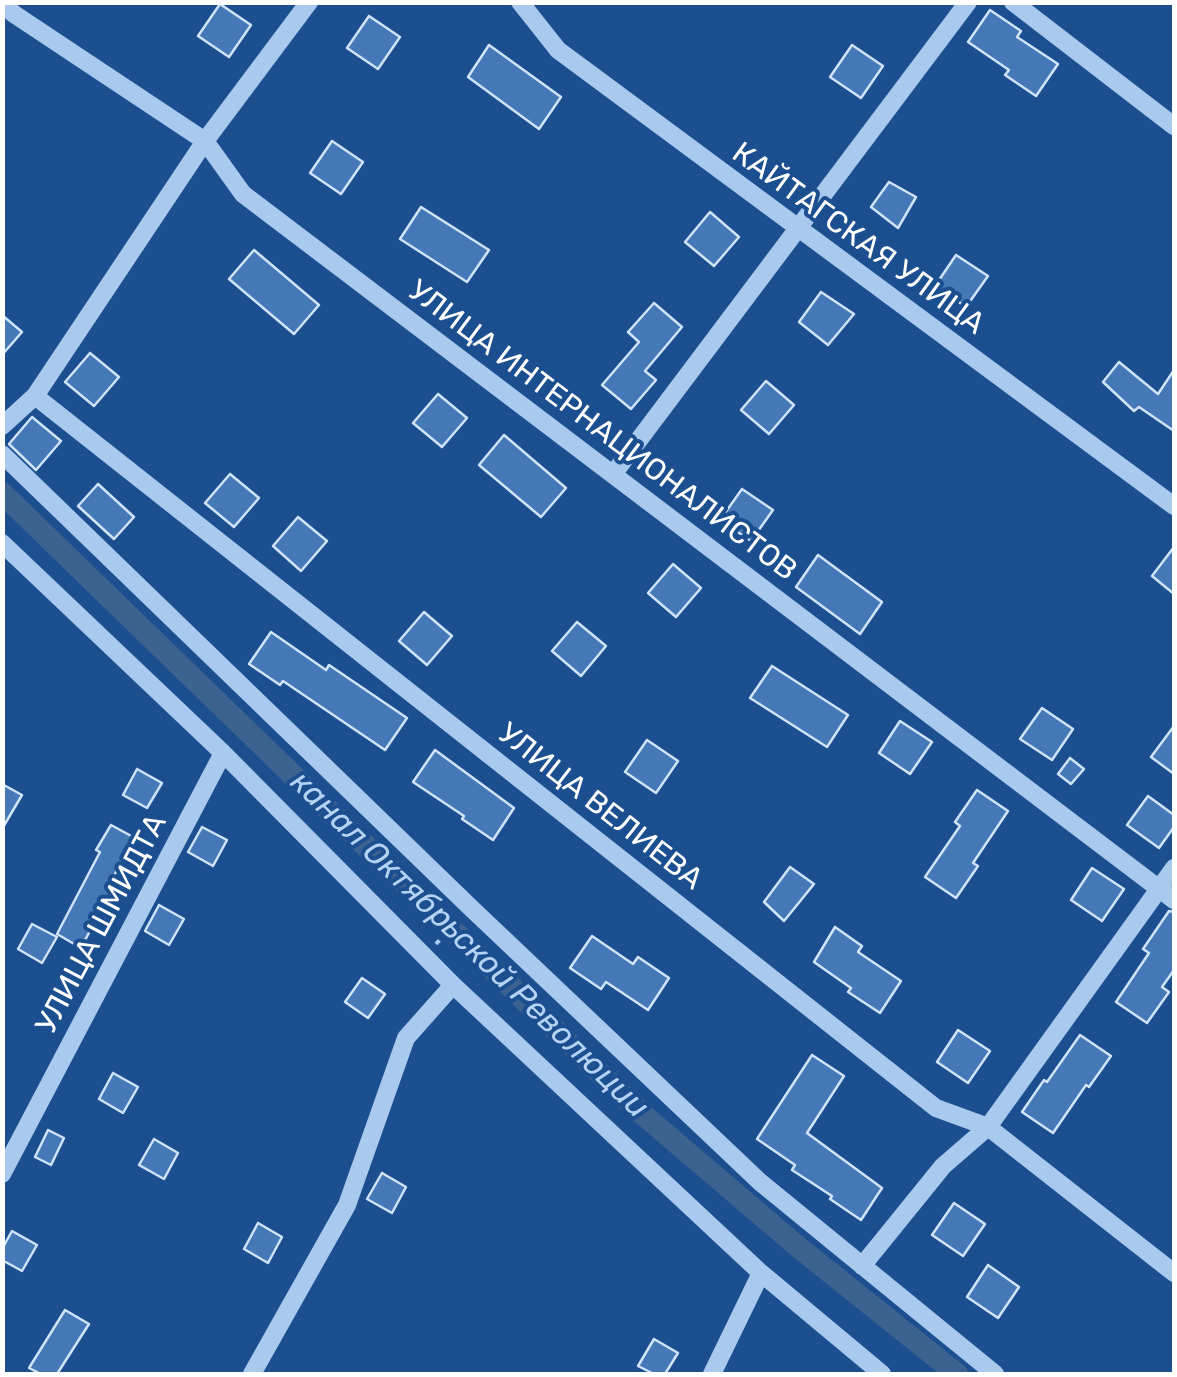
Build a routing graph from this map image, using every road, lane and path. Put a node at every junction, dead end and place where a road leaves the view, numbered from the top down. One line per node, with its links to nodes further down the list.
1 (308, 2): 7 (street)
2 (520, 2): 8 (street, КАЙТАГСКАЯ УЛИЦА)
3 (968, 2): 8 (street)
4 (1013, 2): 6 (street)
5 (2, 3): 7 (street, УЛИЦА ИНТЕРНАЦИОНАЛИСТОВ)
6 (1174, 126)
7 (205, 141): 9 (street); 12 (street, УЛИЦА ИНТЕРНАЦИОНАЛИСТОВ)
8 (798, 230): 12 (street); 13 (street, КАЙТАГСКАЯ УЛИЦА)
9 (35, 396): 10 (street); 22 (street, УЛИЦА ВЕЛИЕВА)
10 (2, 426)
11 (2, 454): 24 (street)
12 (614, 473): 17 (street, УЛИЦА ИНТЕРНАЦИОНАЛИСТОВ)
13 (1174, 506)
14 (3, 546): 15 (street)
15 (223, 753): 21 (street); 23 (street, УЛИЦА ШМИДТА)
16 (1174, 868): 17 (street)
17 (1158, 888): 18 (street, УЛИЦА ИНТЕРНАЦИОНАЛИСТОВ); 22 (street)
18 (1174, 900)
19 (461, 917): 20 (path)
20 (434, 947)
21 (453, 985): 25 (street); 27 (street)
22 (988, 1127): 24 (street); 26 (street, УЛИЦА ВЕЛИЕВА)
23 (2, 1174)
24 (862, 1266): 30 (street)
25 (761, 1273): 28 (street); 29 (street)
26 (1174, 1273)
27 (252, 1374)
28 (712, 1374)
29 (882, 1374)
30 (995, 1374)

